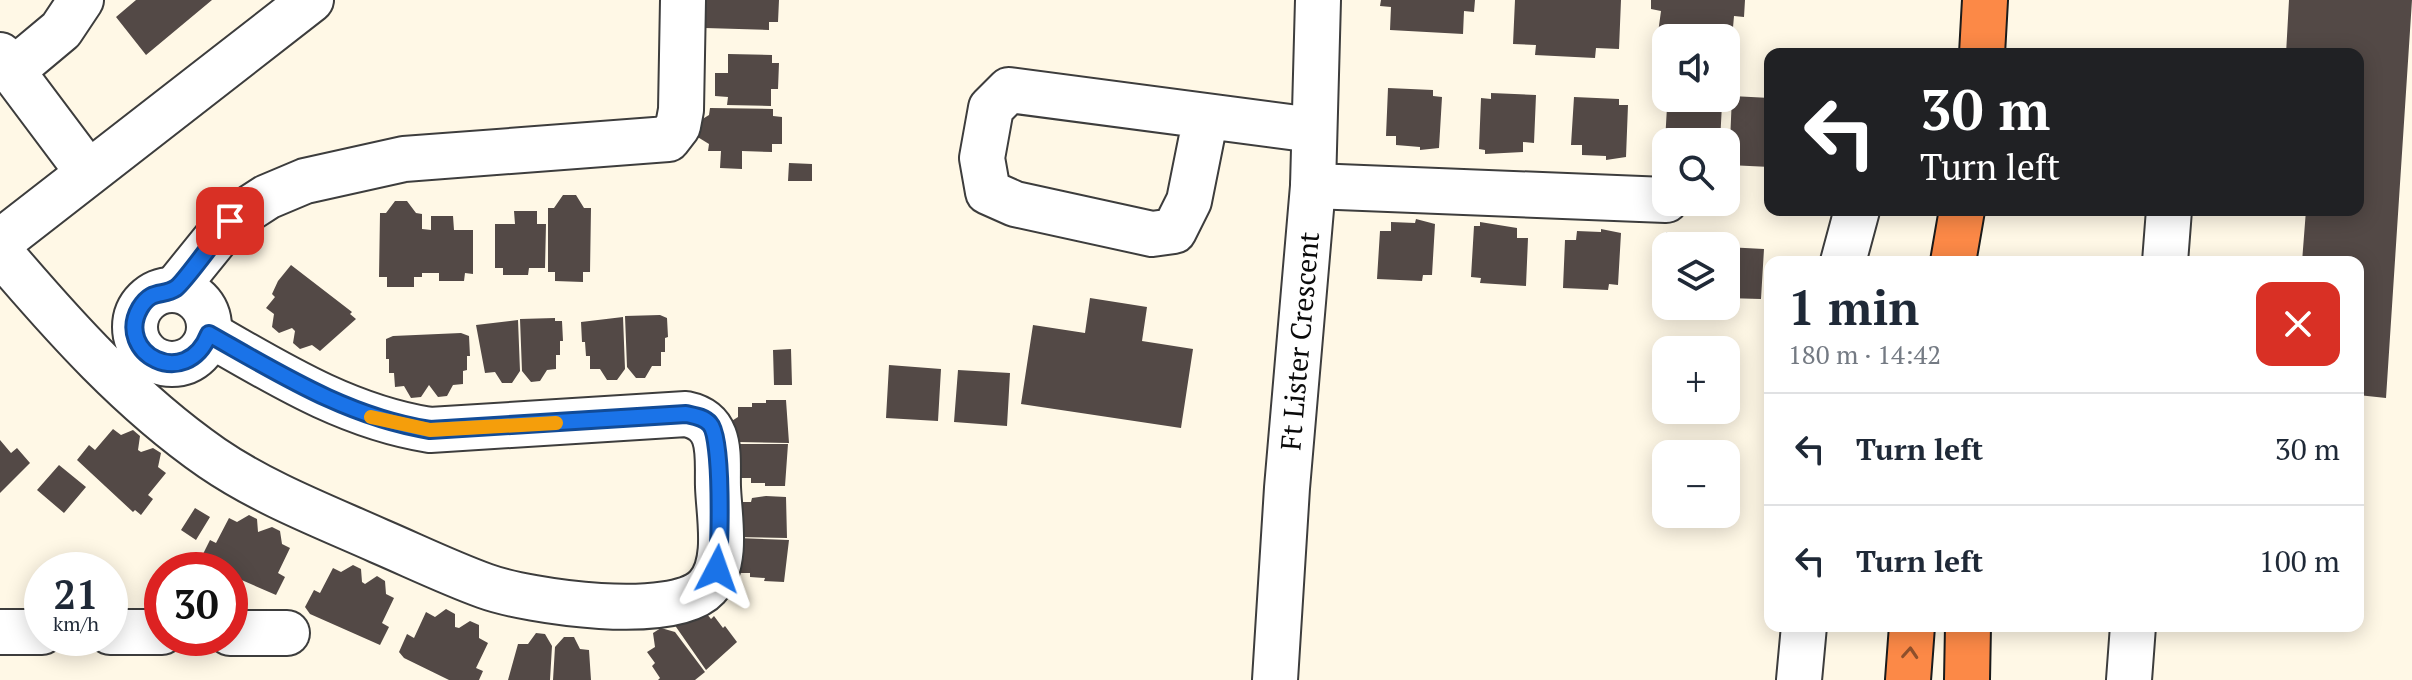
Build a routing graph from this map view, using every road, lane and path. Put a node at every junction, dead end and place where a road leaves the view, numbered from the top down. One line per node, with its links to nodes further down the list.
1 (81, 0): 7 (street)
2 (311, 0): 10 (street)
3 (683, 0): 19 (street)
4 (1318, 0): 9 (street, Ft Lister Crescent)
5 (1985, 0): 6 (highway)
6 (1982, 48)
7 (6, 63): 10 (street)
8 (1206, 116): 8 (street); 9 (street)
9 (1313, 130): 11 (street, Ft Lister Crescent)
10 (87, 171): 15 (street)
11 (1313, 186): 12 (street); 31 (street, Ft Lister Crescent)
12 (1652, 199)
13 (1855, 216): 17 (street)
14 (2169, 216): 18 (street)
15 (0, 242)
16 (0, 252): 21 (street)
17 (1845, 256)
18 (2165, 256)
19 (175, 289): 20 (street); 22 (street)
20 (209, 334): 21 (street); 22 (street)
21 (83, 349): 22 (street)
22 (147, 354)
23 (0, 632): 24 (street)
24 (24, 632)
25 (1803, 632): 32 (street)
26 (1912, 632): 33 (highway, one-way to 26)
27 (1968, 632): 34 (highway)
28 (2133, 632): 35 (street)
29 (248, 633): 30 (street)
30 (287, 633)
31 (1275, 680)
32 (1799, 680)
33 (1908, 680)
34 (1967, 680)
35 (2129, 680)

